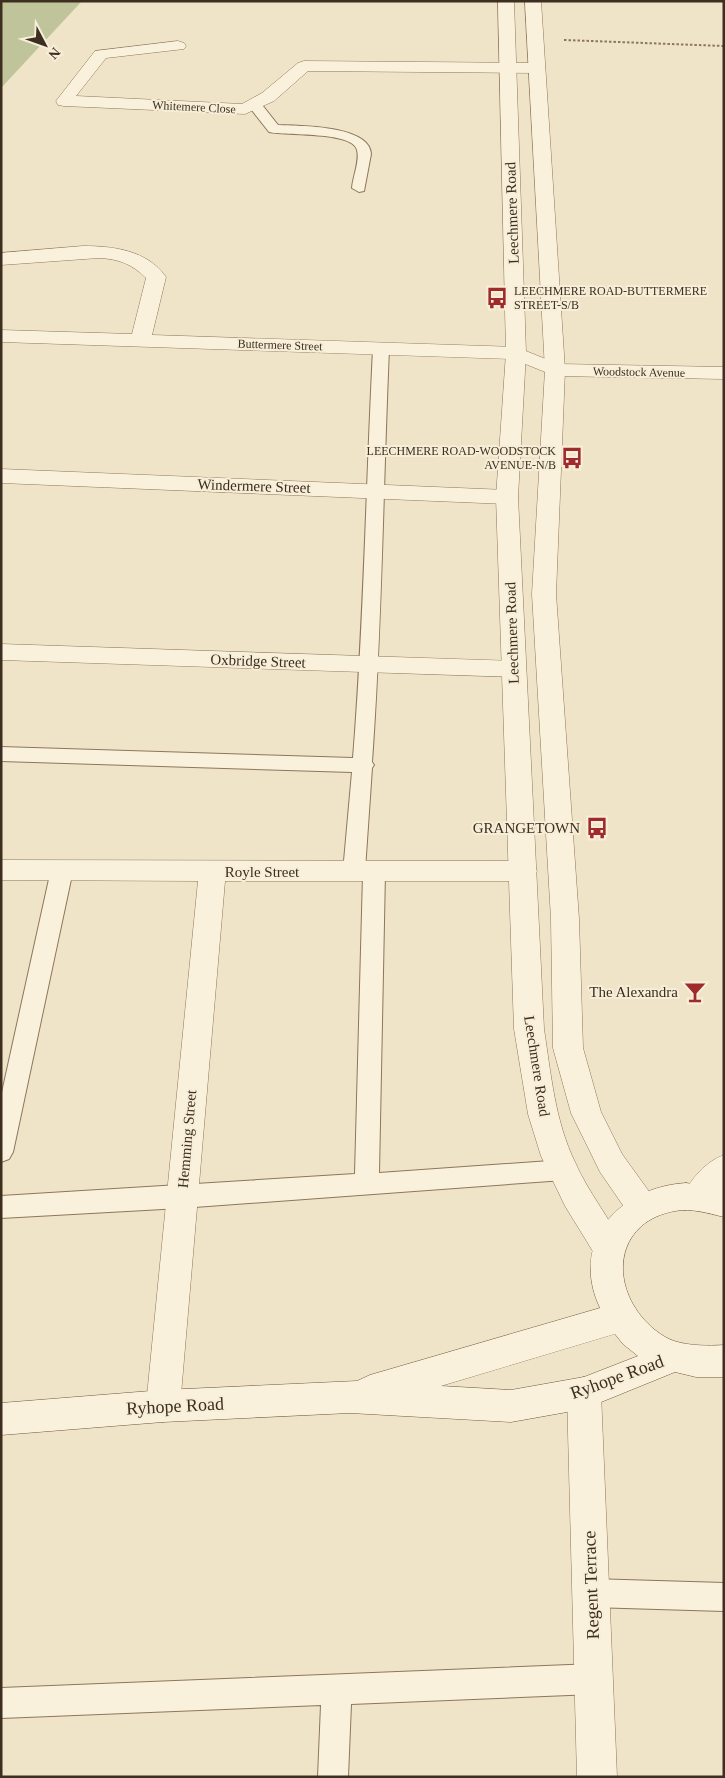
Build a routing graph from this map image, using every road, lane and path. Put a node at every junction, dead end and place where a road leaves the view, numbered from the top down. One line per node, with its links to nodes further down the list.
1 (506, 1): 6 (street, Leechmere Road)
2 (533, 1): 3 (street)
3 (535, 39): 5 (path); 7 (street)
4 (178, 46): 8 (street, Whitemere Close)
5 (724, 46)
6 (508, 68): 7 (street, Whitemere Close); 8 (street, Whitemere Close); 14 (street, Leechmere Road)
7 (537, 68): 15 (street)
8 (254, 104): 9 (lane)
9 (358, 188)
10 (1, 259): 12 (street)
11 (1, 336): 12 (street, Buttermere Street)
12 (140, 340): 13 (street, Buttermere Street)
13 (381, 349): 14 (street, Buttermere Street); 18 (lane)
14 (516, 353): 15 (street, Buttermere Street); 19 (street, Leechmere Road)
15 (555, 370): 16 (street, Woodstock Avenue); 37 (street)
16 (724, 373)
17 (1, 476): 18 (street, Windermere Street)
18 (374, 491): 19 (street, Windermere Street); 21 (lane)
19 (507, 497): 22 (street, Leechmere Road)
20 (1, 652): 21 (street, Oxbridge Street)
21 (370, 664): 22 (street, Oxbridge Street); 24 (lane)
22 (514, 669): 29 (street, Leechmere Road)
23 (1, 754): 24 (lane)
24 (364, 765): 28 (lane)
25 (1, 870): 26 (street, Royle Street)
26 (62, 870): 27 (street, Royle Street); 30 (lane)
27 (212, 872): 28 (street, Royle Street); 34 (street, Hemming Street)
28 (364, 872): 29 (street, Royle Street); 33 (lane)
29 (523, 872): 32 (street, Leechmere Road)
30 (1, 1152)
31 (724, 1168): 35 (street)
32 (564, 1170): 33 (lane); 38 (street, Leechmere Road)
33 (367, 1183): 34 (lane)
34 (181, 1197): 36 (lane); 44 (street, Hemming Street)
35 (711, 1200): 37 (street, Ryhope Road)
36 (1, 1207)
37 (642, 1208): 38 (street, Ryhope Road)
38 (608, 1248): 39 (street, Ryhope Road)
39 (621, 1318): 40 (street, Ryhope Road); 43 (street, Ryhope Road)
40 (674, 1357): 41 (street, Ryhope Road); 42 (street, Ryhope Road)
41 (724, 1361)
42 (584, 1393): 43 (street, Ryhope Road); 46 (street, Regent Terrace)
43 (350, 1397): 44 (street, Ryhope Road)
44 (163, 1406): 45 (street, Ryhope Road)
45 (1, 1419)
46 (591, 1593): 47 (lane); 48 (street, Regent Terrace)
47 (724, 1597)
48 (594, 1679): 49 (lane); 52 (street, Regent Terrace)
49 (337, 1690): 50 (lane); 51 (lane)
50 (1, 1703)
51 (333, 1777)
52 (597, 1777)

